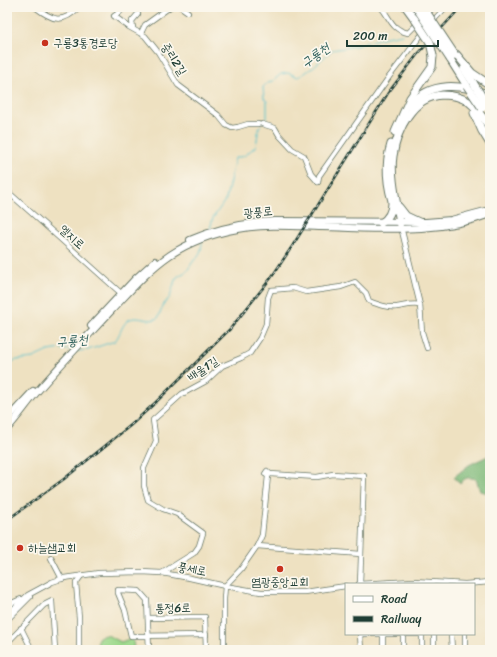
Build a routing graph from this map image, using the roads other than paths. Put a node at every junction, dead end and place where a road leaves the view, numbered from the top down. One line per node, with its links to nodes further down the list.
1 (35, 7): 2 (street)
2 (79, 7)
3 (124, 7): 14 (street, 중리2길)
4 (170, 7): 16 (street)
5 (181, 7): 12 (street)
6 (381, 7): 10 (street)
7 (407, 7): 23 (highway, bridge)
8 (416, 7): 17 (highway, bridge)
9 (423, 7): 17 (highway, bridge)
10 (434, 7)
11 (446, 7): 16 (street, 중리2길)
12 (188, 12)
13 (138, 14): 14 (street)
14 (131, 28): 15 (street); 16 (street, 중리2길)
15 (123, 29)
16 (141, 33)
17 (454, 56): 18 (highway); 21 (highway, bridge)
18 (490, 86)
19 (490, 94): 23 (highway)
20 (445, 95): 22 (highway); 25 (highway); 31 (highway)
21 (487, 108): 24 (highway)
22 (474, 113): 26 (highway); 27 (highway); 28 (highway)
23 (403, 114): 30 (highway)
24 (490, 120)
25 (490, 128)
26 (490, 134)
27 (490, 139)
28 (490, 144)
29 (7, 191): 37 (street, 엘지로)
30 (391, 197): 34 (highway); 36 (highway)
31 (397, 204): 35 (highway); 36 (highway)
32 (490, 209): 35 (main road, 광풍로)
33 (490, 214): 36 (main road, 광풍로)
34 (381, 223): 36 (main road, 광풍로); 37 (main road, 광풍로)
35 (421, 223): 36 (main road, 광풍로)
36 (401, 226): 37 (main road, 광풍로); 38 (street)
37 (123, 295): 40 (main road, 광풍로)
38 (420, 305): 39 (street); 46 (street, 배울1길)
39 (427, 348)
40 (67, 357): 41 (main road); 42 (main road)
41 (7, 419)
42 (7, 429)
43 (257, 546): 44 (street); 44 (street); 54 (street)
44 (361, 554): 50 (street)
45 (51, 558): 48 (street)
46 (162, 574): 47 (street, 풍세로); 54 (street, 풍세로)
47 (82, 575): 48 (street, 풍세로); 57 (street)
48 (63, 578): 56 (street, 풍세로); 57 (street)
49 (490, 582): 53 (street)
50 (359, 583)
51 (377, 583): 52 (street)
52 (448, 583)
53 (475, 583)
54 (225, 586): 55 (street, 풍세로); 78 (street)
55 (345, 586)
56 (36, 591): 58 (street, 풍세로); 60 (street, 풍세로)
57 (76, 591): 75 (street)
58 (28, 595): 59 (street); 60 (street, 풍세로)
59 (7, 602)
60 (9, 614)
61 (148, 618): 63 (street, 통정6로); 71 (street, 통정6로); 71 (street, 통정6로)
62 (21, 628): 72 (street); 73 (street); 74 (street)
63 (206, 635): 71 (street, 통정6로); 77 (street, 통정6로)
64 (360, 635): 79 (street)
65 (383, 635): 80 (street)
66 (402, 635): 81 (street)
67 (422, 635): 82 (street)
68 (434, 635): 83 (street)
69 (452, 635): 84 (street)
70 (465, 635): 85 (street)
71 (148, 636): 76 (street, 통정6로)
72 (7, 643)
73 (32, 650)
74 (55, 650)
75 (79, 650)
76 (148, 650)
77 (206, 650)
78 (224, 650)
79 (361, 650)
80 (383, 650)
81 (403, 650)
82 (422, 650)
83 (434, 650)
84 (452, 650)
85 (465, 650)

